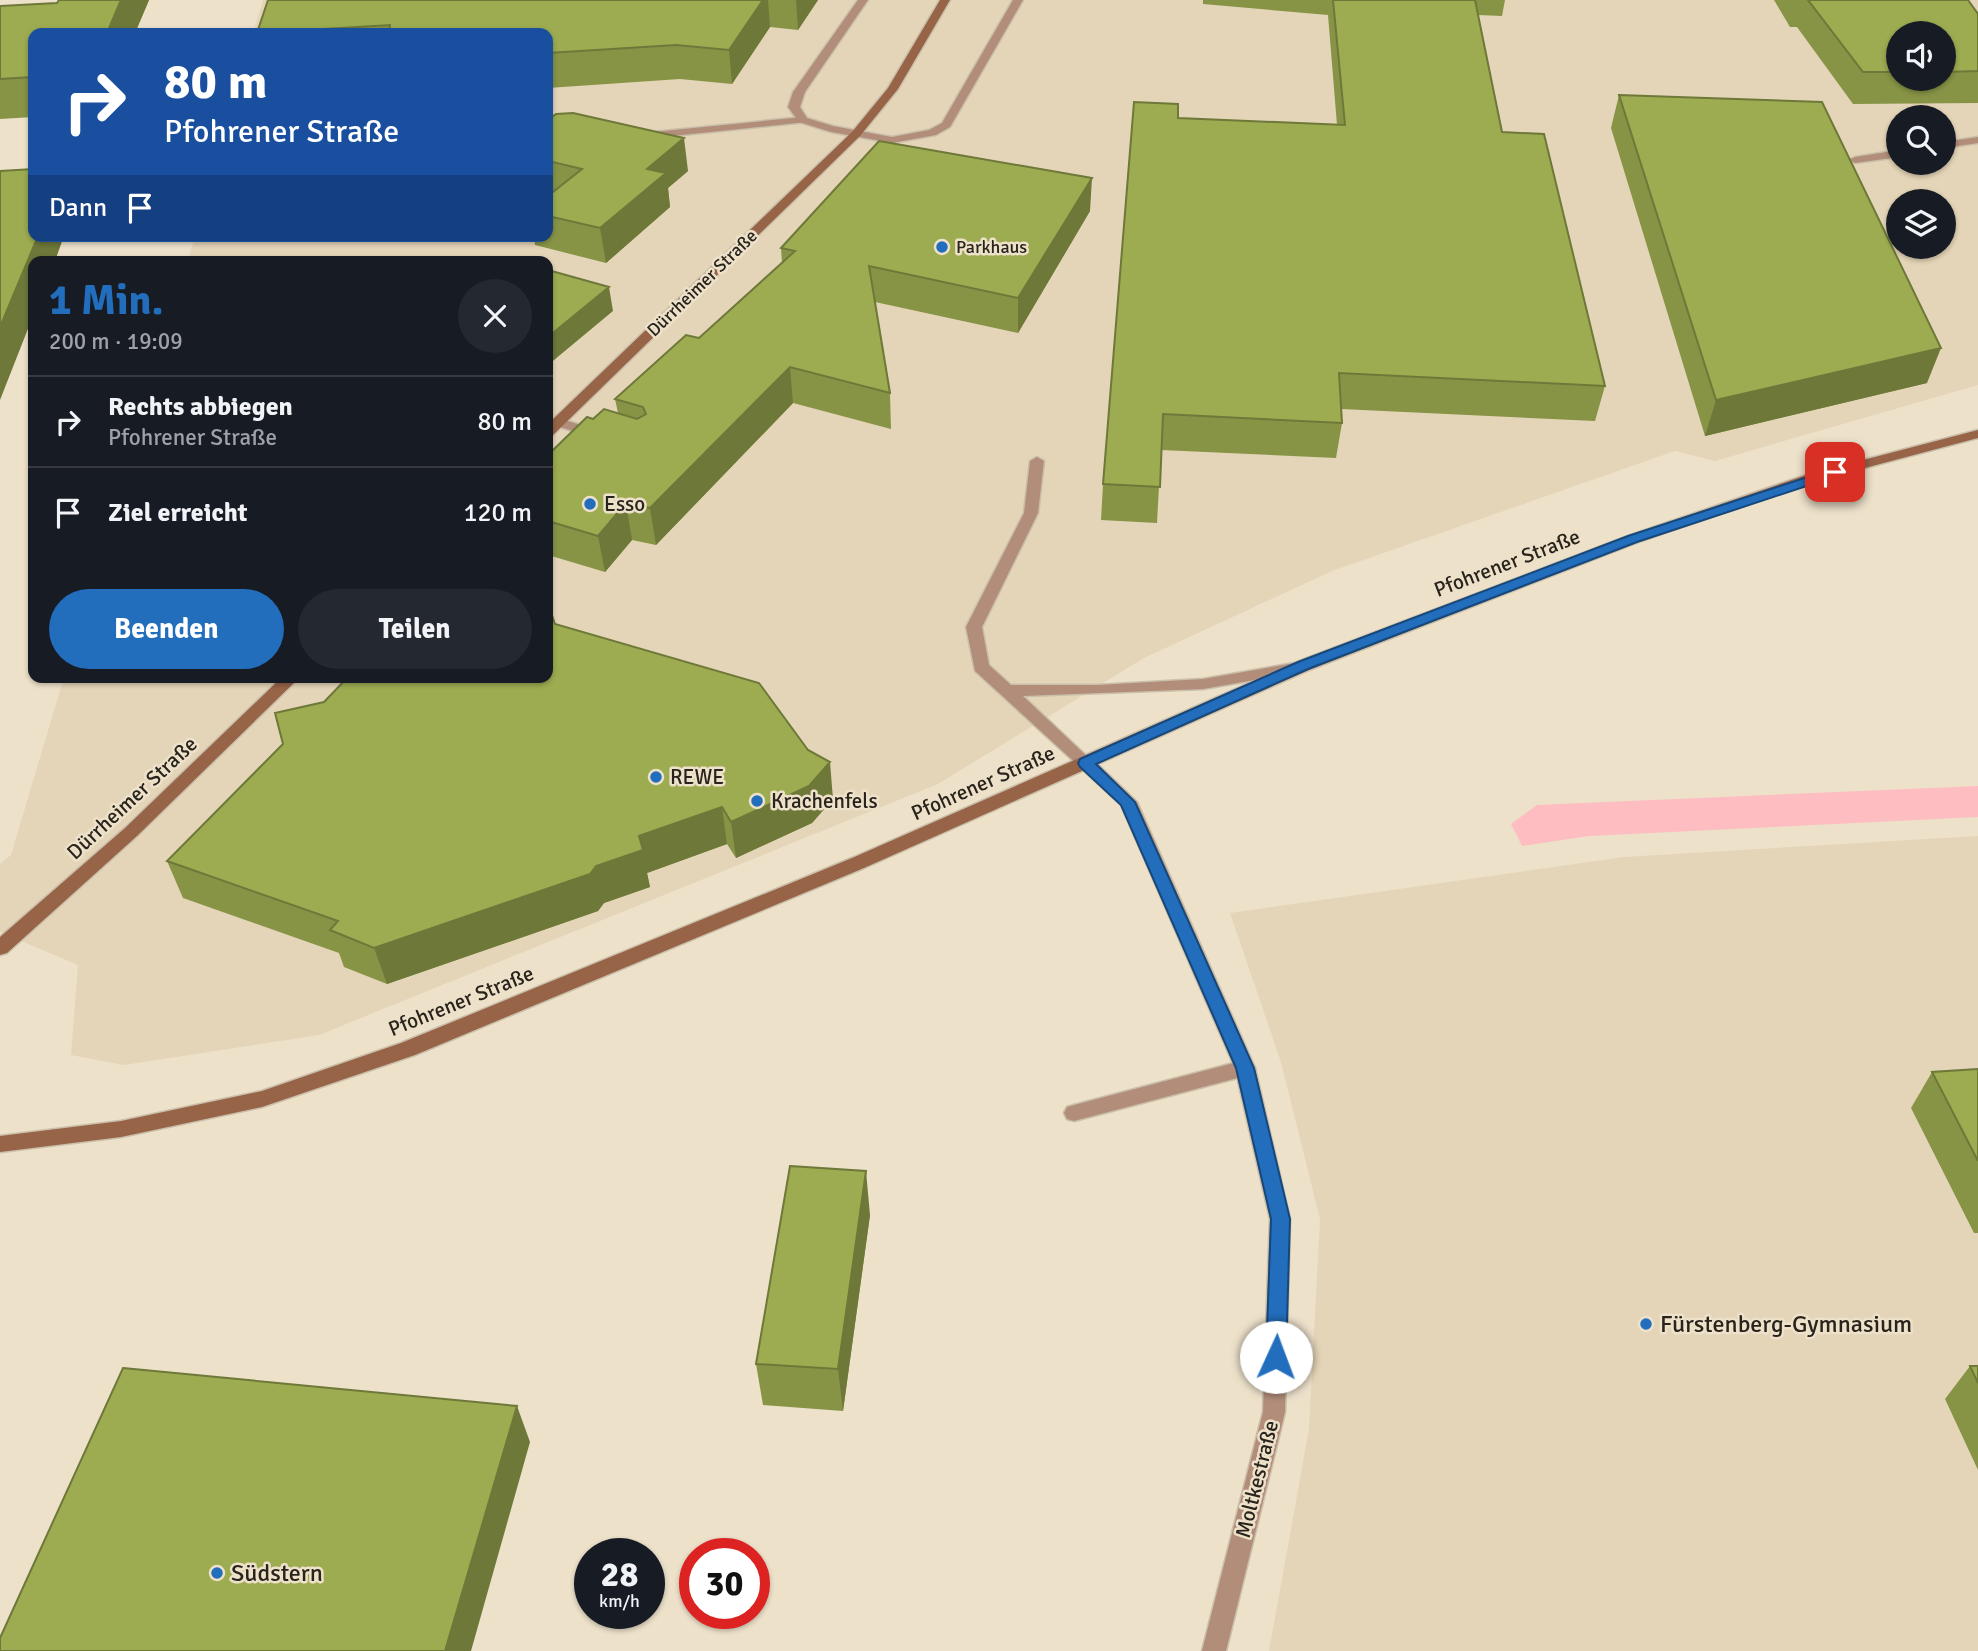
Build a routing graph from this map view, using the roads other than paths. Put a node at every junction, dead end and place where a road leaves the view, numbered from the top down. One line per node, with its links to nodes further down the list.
1 (863, 0): 4 (street)
2 (945, 0): 5 (main road, Dürrheimer Straße)
3 (1018, 0): 5 (street)
4 (803, 120): 5 (street); 6 (street)
5 (856, 134): 11 (main road, Dürrheimer Straße)
6 (628, 137)
7 (1978, 140): 8 (street)
8 (1956, 143)
9 (1886, 155): 10 (street)
10 (1855, 160)
11 (553, 427): 13 (street)
12 (1978, 433): 15 (main road, Pfohrener Straße)
13 (619, 440)
14 (1037, 461): 17 (street, Moltkestraße)
15 (1303, 666): 17 (street); 18 (main road, Pfohrener Straße)
16 (286, 683): 19 (main road, Dürrheimer Straße)
17 (1005, 691): 18 (street, Moltkestraße)
18 (1086, 763): 20 (street, Moltkestraße); 22 (main road, Pfohrener Straße)
19 (0, 948)
20 (1245, 1068): 21 (street); 23 (street, Moltkestraße)
21 (1074, 1113)
22 (0, 1144)
23 (1214, 1651)

